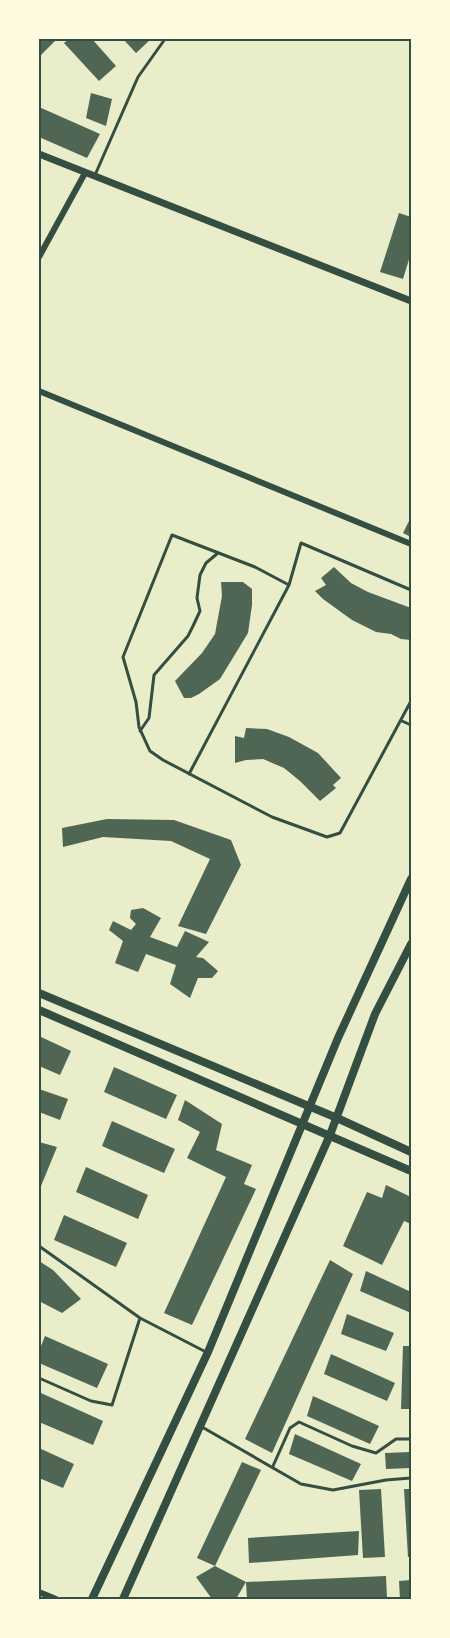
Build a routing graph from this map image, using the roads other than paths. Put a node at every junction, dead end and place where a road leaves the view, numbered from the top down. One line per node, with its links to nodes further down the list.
1 (165, 39): 4 (lane)
2 (39, 154): 3 (street)
3 (85, 172): 4 (street); 5 (street)
4 (95, 176): 6 (street)
5 (39, 257)
6 (411, 301)
7 (39, 391): 8 (street)
8 (411, 544)
9 (218, 553): 10 (lane); 15 (lane); 15 (lane)
10 (289, 585): 11 (lane); 16 (lane)
11 (411, 590)
12 (411, 701): 13 (lane)
13 (401, 721): 14 (lane); 16 (lane)
14 (411, 725)
15 (141, 731): 16 (lane)
16 (189, 774)
17 (411, 879): 21 (main road)
18 (411, 944): 22 (main road)
19 (39, 993): 21 (main road)
20 (39, 1010): 23 (main road)
21 (309, 1106): 22 (main road); 23 (main road)
22 (337, 1118): 24 (main road); 25 (main road)
23 (302, 1124): 24 (main road); 29 (main road)
24 (330, 1135): 26 (main road); 31 (main road)
25 (411, 1152)
26 (411, 1171)
27 (39, 1246): 28 (lane)
28 (140, 1318): 29 (lane); 30 (lane)
29 (208, 1352): 37 (main road)
30 (39, 1378)
31 (201, 1426): 33 (lane); 38 (main road)
32 (411, 1439): 33 (lane)
33 (273, 1467): 34 (lane)
34 (411, 1478)
35 (39, 1592): 36 (street)
36 (56, 1599)
37 (92, 1599)
38 (123, 1599)

